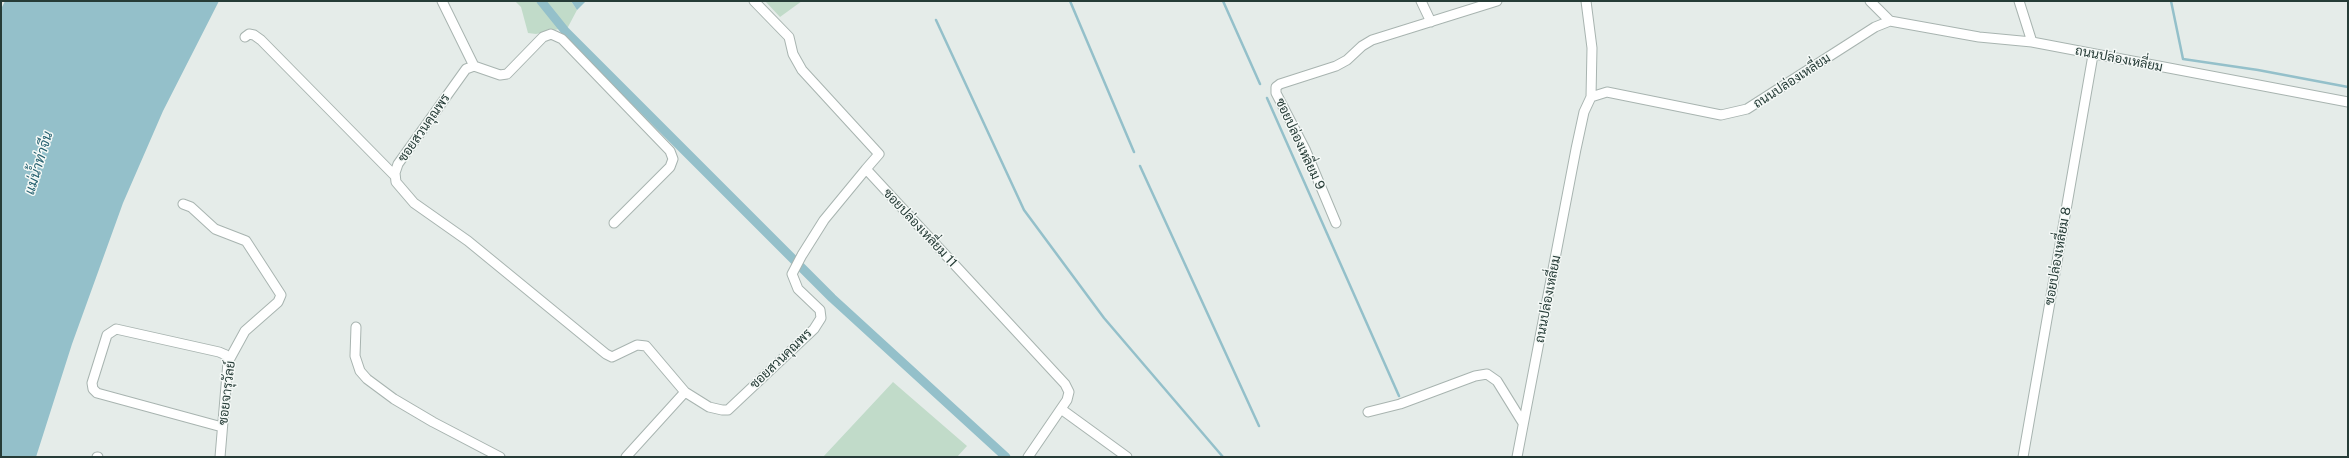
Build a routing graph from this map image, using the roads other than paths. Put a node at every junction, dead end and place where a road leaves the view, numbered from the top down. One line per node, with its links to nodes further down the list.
1 (442, 1): 13 (street)
2 (754, 1): 16 (street)
3 (1421, 1): 9 (street)
4 (1497, 1): 9 (street, ซอยปล่องเหลี่ยม 9)
5 (1586, 1): 14 (street)
6 (1870, 1): 8 (street)
7 (2019, 1): 11 (street)
8 (1890, 21): 11 (street, ถนนปล่องเหลี่ยม); 14 (street, ถนนปล่องเหลี่ยม)
9 (1431, 22): 19 (street, ซอยปล่องเหลี่ยม 9)
10 (245, 37): 17 (street)
11 (2032, 42): 12 (street, ถนนปล่องเหลี่ยม)
12 (2093, 55): 15 (street, ถนนปล่องเหลี่ยม); 34 (street, ซอยปล่องเหลี่ยม 8)
13 (474, 66): 17 (street, ซอยสวนคุณพร); 20 (street)
14 (1591, 97): 26 (street, ถนนปล่องเหลี่ยม)
15 (2348, 102)
16 (866, 169): 23 (street, ซอยสวนคุณพร); 24 (street, ซอยปล่องเหลี่ยม 11)
17 (395, 176): 23 (street, ซอยสวนคุณพร)
18 (183, 204): 22 (street, ซอยจารุวัลย์)
19 (1336, 222)
20 (614, 223)
21 (356, 327): 29 (street)
22 (228, 362): 27 (street, ซอยจารุวัลย์); 27 (street)
23 (685, 392): 30 (street)
24 (1061, 409): 31 (street, ซอยปล่องเหลี่ยม 11); 32 (street)
25 (1368, 412): 26 (street)
26 (1523, 423): 33 (street, ถนนปล่องเหลี่ยม)
27 (222, 427): 28 (street, ซอยจารุวัลย์)
28 (220, 457)
29 (500, 457)
30 (626, 457)
31 (1028, 457)
32 (1127, 457)
33 (1517, 457)
34 (2023, 457)

